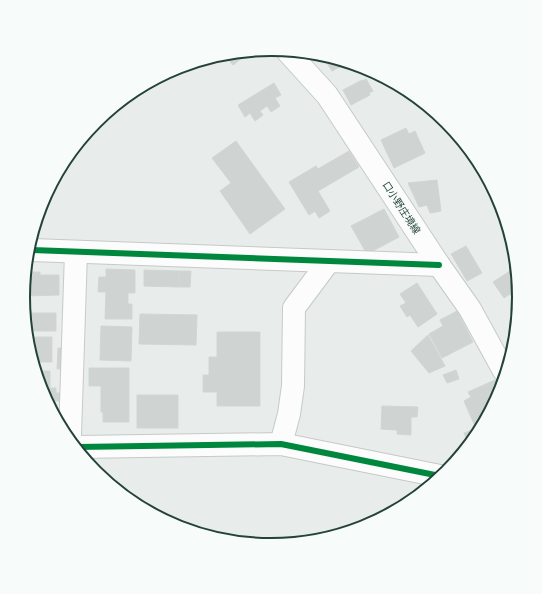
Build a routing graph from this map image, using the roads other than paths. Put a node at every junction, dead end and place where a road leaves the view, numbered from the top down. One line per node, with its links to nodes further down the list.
1 (293, 57): 5 (street, 口小野庄境線)
2 (35, 250): 3 (street)
3 (76, 252): 4 (street); 7 (street)
4 (329, 261): 5 (street); 8 (street)
5 (439, 265): 6 (street, 口小野庄境線)
6 (502, 366)
7 (70, 430)
8 (281, 444): 9 (street); 10 (street)
9 (82, 446)
10 (433, 475)

